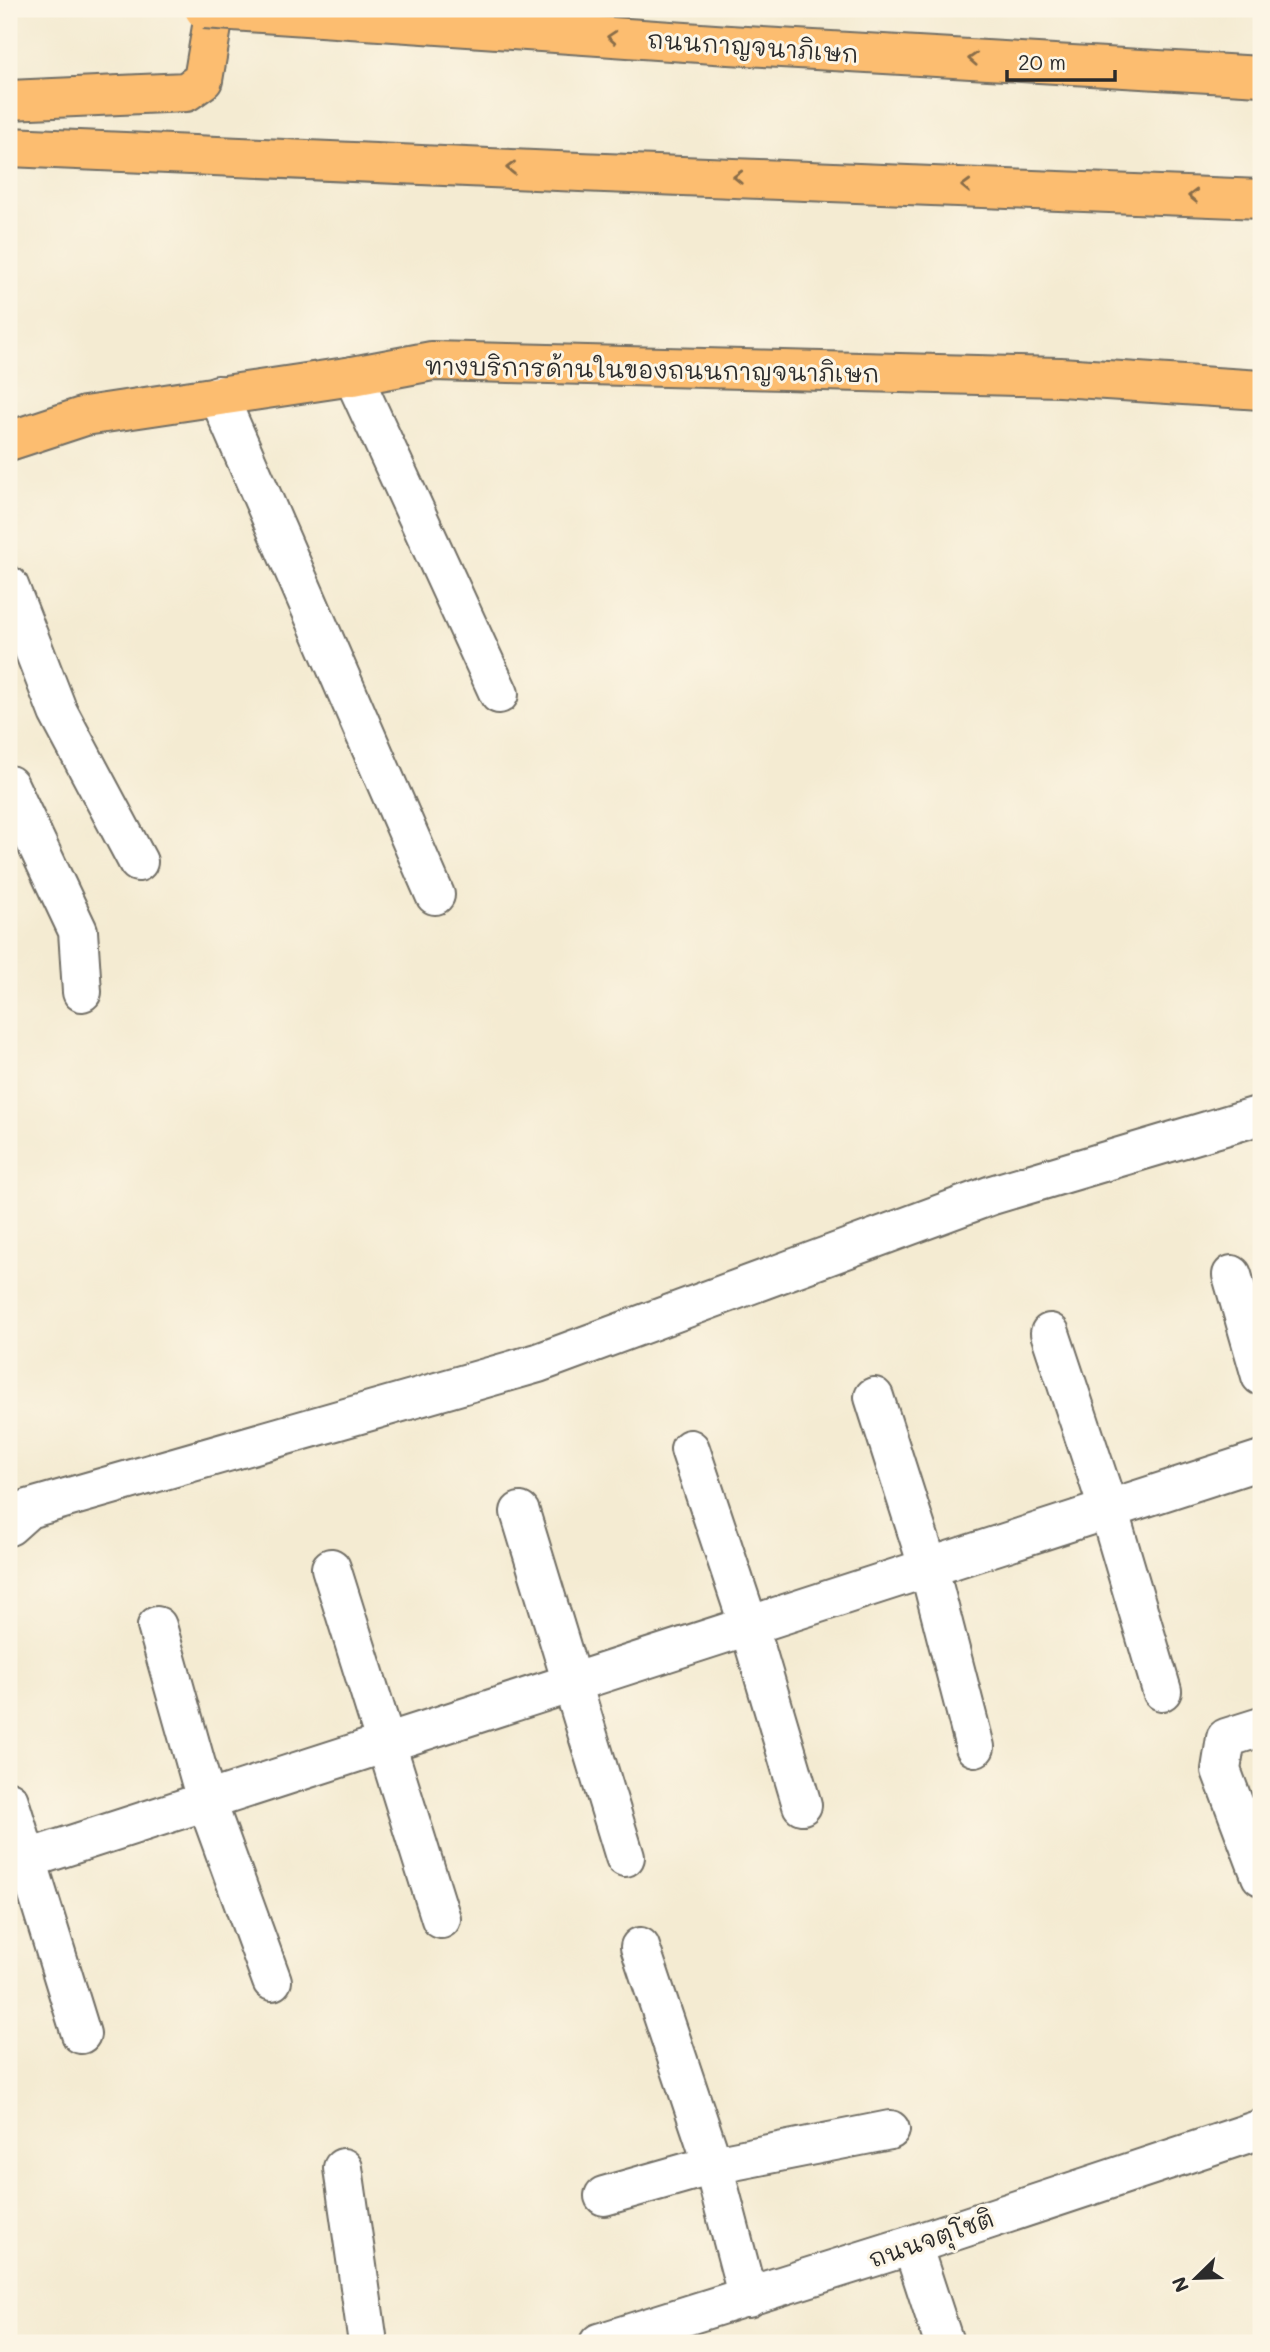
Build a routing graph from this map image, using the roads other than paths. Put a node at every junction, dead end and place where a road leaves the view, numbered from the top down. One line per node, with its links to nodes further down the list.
1 (204, 9): 3 (main road, ถนนกาญจนาภิเษก, one-way to 1, bridge)
2 (215, 9): 4 (main road)
3 (1261, 76)
4 (9, 100)
5 (9, 148): 6 (main road, one-way to 5)
6 (1261, 199)
7 (353, 376): 8 (main road, ทางบริการด้านในของถนนกาญจนาภิเษก); 9 (main road, ทางบริการด้านในของถนนกาญจนาภิเษก); 12 (street)
8 (1261, 390)
9 (218, 395): 10 (main road, ทางบริการด้านในของถนนกาญจนาภิเษก); 15 (street)
10 (9, 441)
11 (9, 586): 14 (street)
12 (499, 694)
13 (9, 785): 16 (street)
14 (138, 862)
15 (435, 895)
16 (82, 992)
17 (1261, 1115): 26 (street)
18 (1232, 1275): 20 (street)
19 (1050, 1333): 24 (street)
20 (1261, 1376)
21 (874, 1397): 28 (street)
22 (690, 1449): 30 (street)
23 (1261, 1460): 24 (street)
24 (1109, 1510): 28 (street); 32 (street)
25 (520, 1512): 31 (street)
26 (9, 1526)
27 (331, 1568): 34 (street)
28 (929, 1569): 30 (street); 35 (street)
29 (157, 1626): 36 (street)
30 (749, 1626): 31 (street); 38 (street)
31 (570, 1683): 34 (street); 39 (street)
32 (1162, 1691)
33 (1261, 1727): 41 (street)
34 (384, 1742): 36 (street); 42 (street)
35 (975, 1747)
36 (206, 1800): 40 (street); 44 (street)
37 (9, 1801): 40 (street)
38 (802, 1805)
39 (625, 1857)
40 (18, 1862): 45 (street)
41 (1261, 1876)
42 (441, 1919)
43 (640, 1947): 48 (street)
44 (272, 1981)
45 (81, 2034)
46 (1261, 2129): 51 (street, ถนนจตุโชติ)
47 (890, 2130): 48 (street)
48 (713, 2165): 50 (street); 52 (street)
49 (343, 2168): 53 (street)
50 (604, 2196)
51 (912, 2245): 52 (street, ถนนจตุโชติ); 55 (street)
52 (748, 2298): 54 (street, ถนนจตุโชติ)
53 (368, 2343)
54 (599, 2343)
55 (944, 2343)

